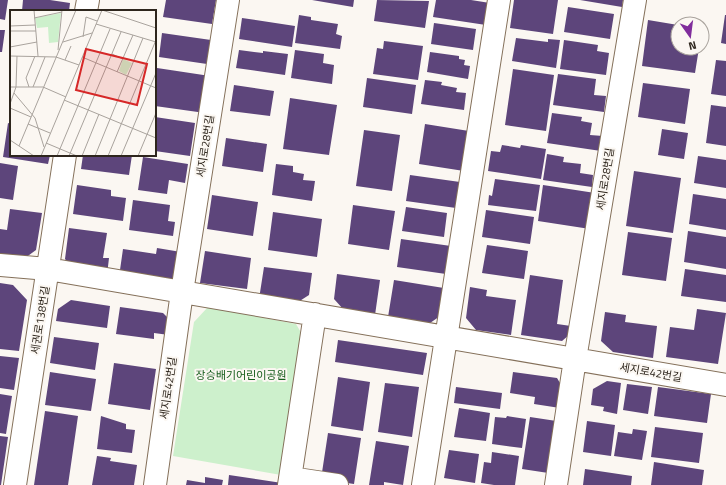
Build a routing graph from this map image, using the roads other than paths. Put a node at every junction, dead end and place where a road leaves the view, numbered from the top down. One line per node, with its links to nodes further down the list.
1 (88, 0): 5 (street)
2 (228, 0): 9 (street, 세지로28번길)
3 (499, 0): 11 (street)
4 (635, 0): 12 (street, 세지로28번길)
5 (86, 10)
6 (65, 156): 8 (street, 세권로138번길)
7 (0, 265): 8 (street, 세지로42번길)
8 (48, 269): 9 (street, 세지로42번길); 15 (street, 세권로138번길)
9 (182, 292): 10 (street, 세지로42번길); 16 (street, 세지로42번길)
10 (315, 314): 11 (street, 세지로42번길); 14 (street)
11 (446, 337): 12 (street, 세지로42번길); 18 (street)
12 (575, 359): 13 (street, 세지로42번길); 19 (street)
13 (726, 385)
14 (289, 482): 17 (street)
15 (15, 485)
16 (155, 485)
17 (337, 485)
18 (423, 485)
19 (556, 485)

